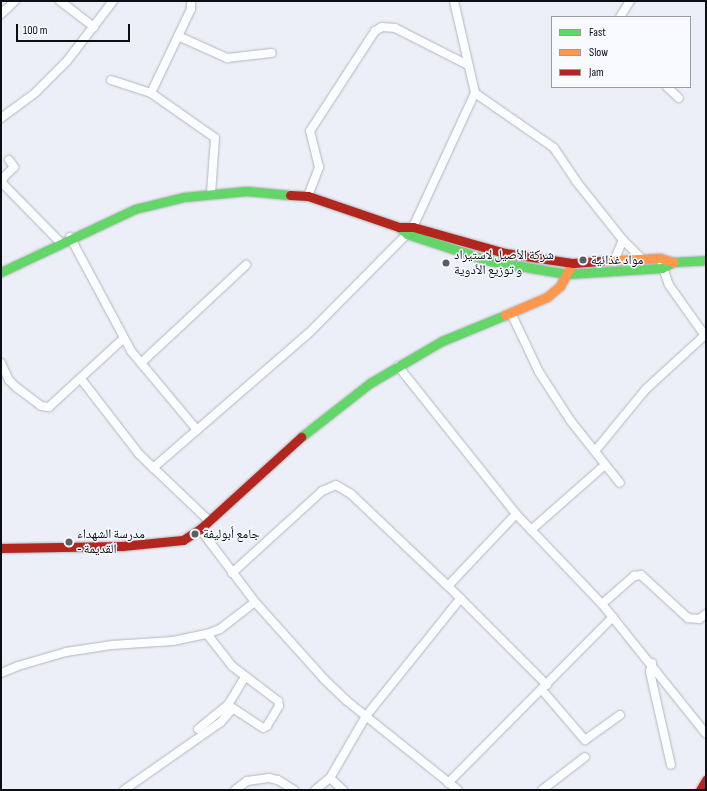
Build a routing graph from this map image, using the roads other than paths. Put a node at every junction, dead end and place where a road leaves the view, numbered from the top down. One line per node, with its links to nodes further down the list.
1 (15, 1): 7 (street)
2 (60, 1): 9 (street)
3 (112, 1): 9 (street)
4 (191, 1): 10 (street)
5 (454, 1): 12 (street)
6 (630, 1): 8 (street)
7 (1, 14)
8 (621, 16)
9 (94, 27): 18 (street)
10 (178, 36): 11 (street); 15 (street)
11 (272, 53)
12 (466, 64): 16 (street); 21 (street)
13 (111, 80): 15 (street)
14 (668, 88): 17 (street)
15 (151, 93): 20 (street)
16 (474, 93): 23 (street); 26 (street)
17 (679, 98)
18 (1, 118)
19 (9, 160): 27 (street)
20 (211, 194): 21 (street); 25 (street)
21 (308, 196): 22 (street)
22 (399, 227): 23 (street); 24 (street)
23 (413, 227): 24 (street); 33 (street)
24 (407, 234): 37 (street); 45 (street)
25 (70, 237): 27 (street); 40 (street)
26 (623, 240): 29 (street); 31 (street)
27 (61, 243): 36 (street)
28 (660, 258): 29 (street); 32 (street); 35 (street)
29 (643, 260): 31 (street)
30 (706, 260): 32 (street)
31 (614, 261): 33 (street)
32 (673, 262): 35 (street)
33 (573, 263): 37 (street)
34 (246, 265): 42 (street)
35 (662, 268): 37 (street); 39 (street)
36 (1, 272)
37 (567, 274): 38 (street)
38 (511, 313): 43 (street); 46 (street)
39 (705, 336): 46 (street)
40 (123, 339): 42 (street); 44 (street)
41 (1, 363): 44 (street)
42 (141, 363): 45 (street)
43 (398, 366): 50 (street); 51 (street)
44 (82, 378): 48 (street)
45 (197, 430): 48 (street)
46 (595, 451): 47 (street)
47 (605, 465): 49 (street); 53 (street)
48 (153, 468): 51 (street)
49 (620, 483)
50 (516, 514): 53 (street); 56 (street)
51 (208, 520): 52 (street)
52 (200, 529): 54 (street); 55 (street)
53 (531, 530): 59 (street)
54 (1, 548)
55 (232, 573): 56 (street); 58 (street)
56 (448, 586): 57 (street)
57 (461, 598): 66 (street); 69 (street)
58 (255, 602): 62 (street); 69 (street)
59 (602, 604): 60 (street); 61 (street)
60 (706, 614)
61 (613, 617): 63 (street); 66 (street)
62 (207, 634): 64 (street); 65 (street)
63 (652, 663): 71 (street); 73 (street)
64 (1, 673)
65 (244, 677): 67 (street); 67 (street)
66 (545, 687): 68 (street); 76 (street)
67 (230, 706): 70 (street); 77 (street)
68 (620, 714)
69 (366, 716): 74 (street); 76 (street)
70 (198, 729)
71 (706, 734)
72 (585, 757): 83 (street)
73 (671, 765)
74 (330, 778): 80 (street); 81 (street)
75 (706, 780): 84 (street)
76 (448, 783): 82 (street)
77 (124, 790)
78 (235, 790): 79 (street)
79 (294, 790)
80 (315, 790)
81 (342, 790)
82 (458, 790)
83 (542, 790)
84 (700, 790)

